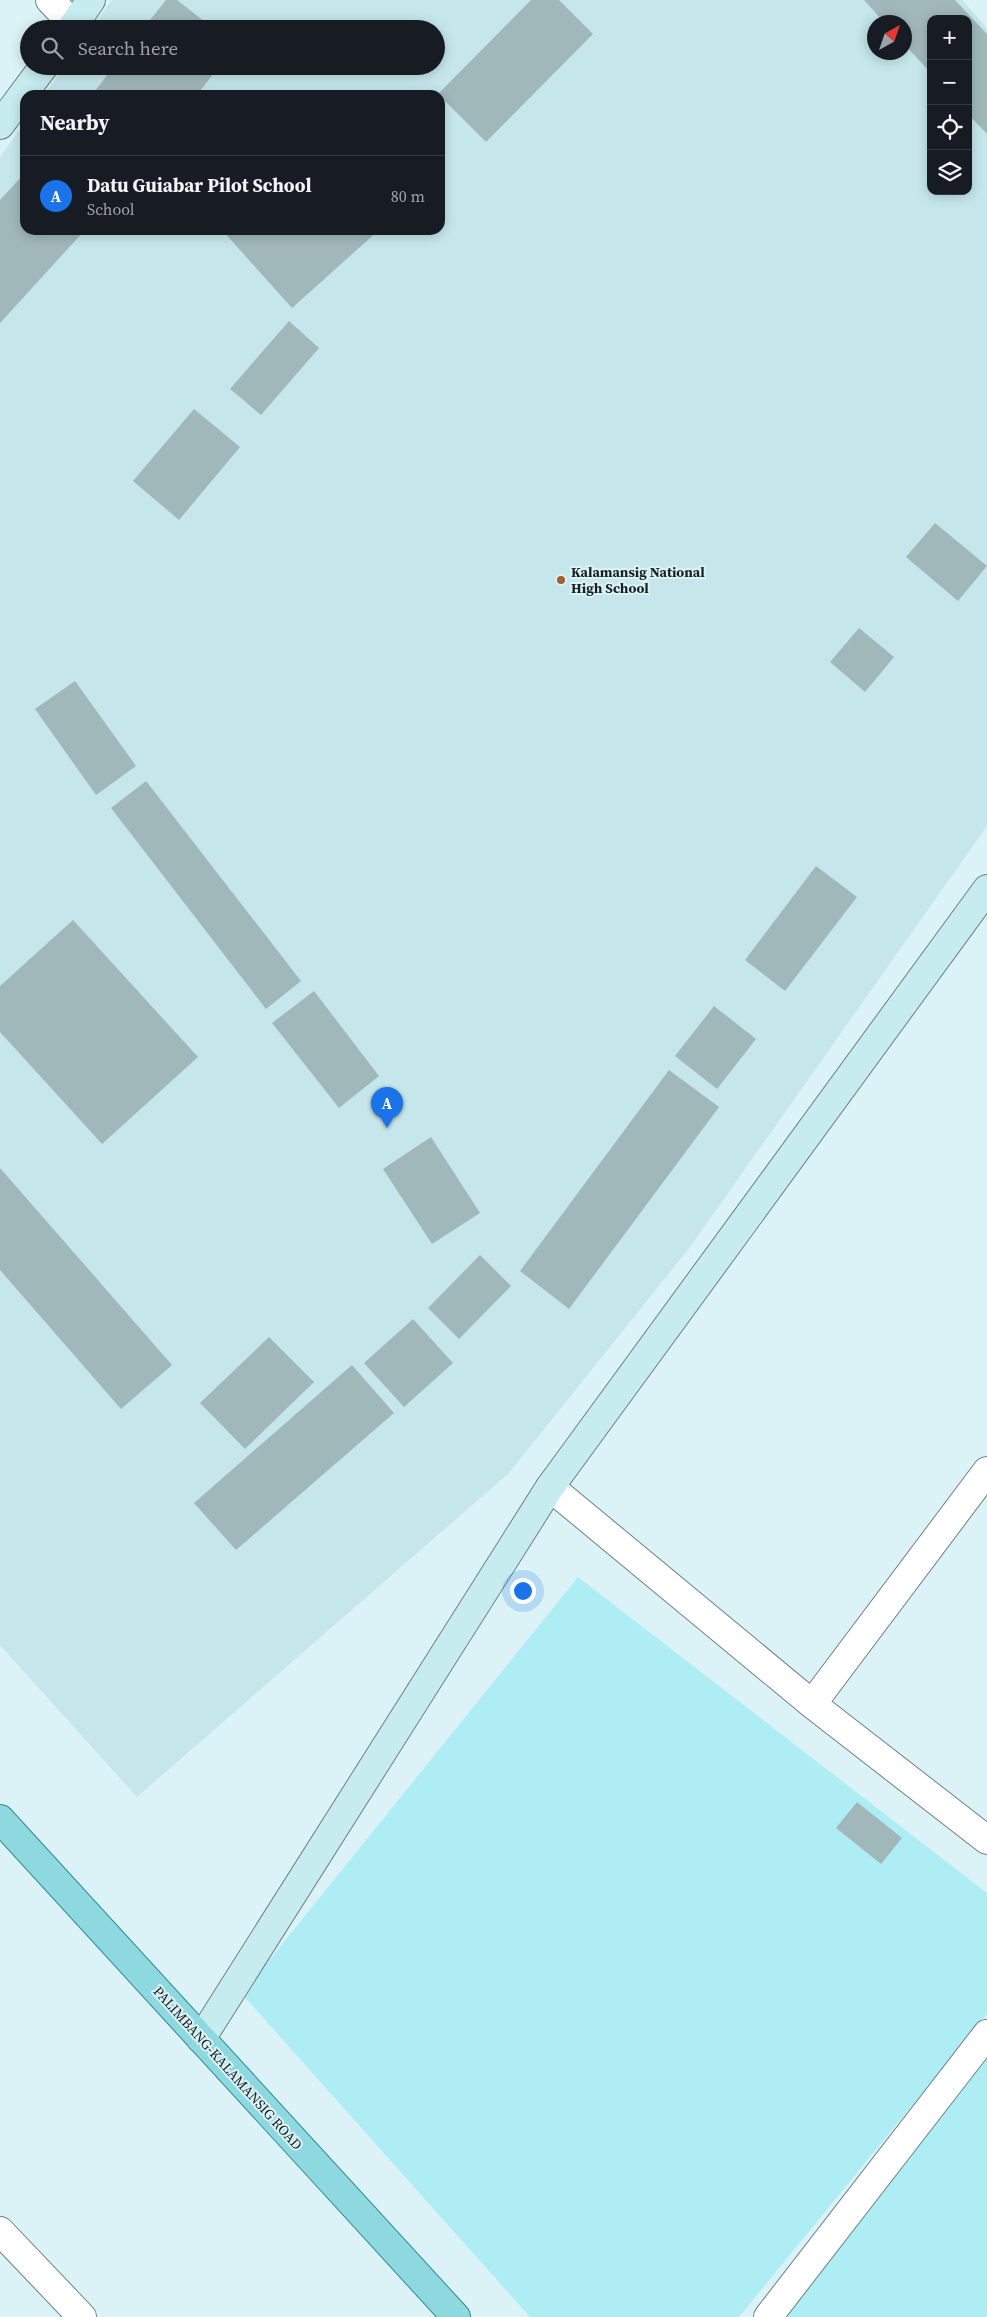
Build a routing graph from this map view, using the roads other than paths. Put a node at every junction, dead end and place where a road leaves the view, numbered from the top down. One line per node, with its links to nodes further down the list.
1 (50, 0): 3 (street)
2 (91, 0): 4 (street)
3 (67, 20)
4 (78, 20)
5 (37, 75): 6 (street)
6 (26, 90)
7 (20, 98): 8 (street)
8 (0, 125)
9 (983, 904): 11 (street)
10 (987, 1471): 12 (street)
11 (550, 1486): 12 (street); 16 (street)
12 (812, 1704): 14 (street)
13 (0, 1819): 16 (main road, PALIMBANG-KALAMANSIG ROAD)
14 (987, 1840)
15 (987, 2034): 20 (street)
16 (201, 2038): 19 (main road, PALIMBANG-KALAMANSIG ROAD)
17 (0, 2231): 18 (street)
18 (82, 2317)
19 (456, 2317)
20 (768, 2317)

